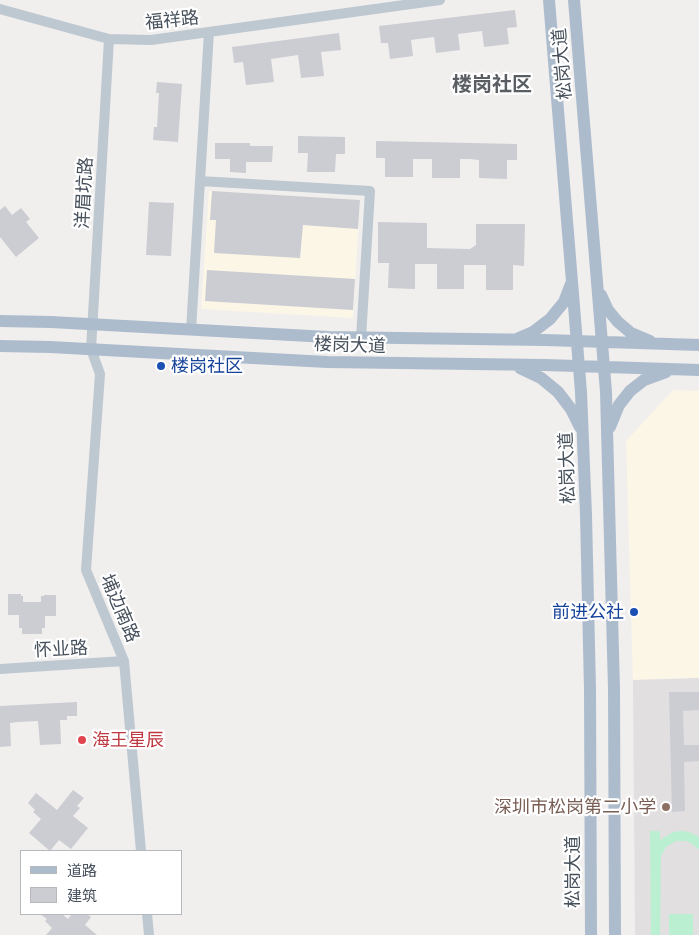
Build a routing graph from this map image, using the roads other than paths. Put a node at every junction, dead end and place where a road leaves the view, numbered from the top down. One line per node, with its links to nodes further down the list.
1 (440, 0): 5 (street, 福祥路)
2 (549, 0): 9 (main road, 松岗大道)
3 (574, 0): 8 (main road, 松岗大道)
4 (0, 9): 6 (street, 福祥路)
5 (208, 32): 6 (street, 福祥路); 7 (street)
6 (109, 38): 11 (street, 洋眉坑路)
7 (200, 181): 12 (street); 13 (street)
8 (597, 280): 16 (main road, 松岗大道); 17 (main road)
9 (572, 282): 14 (main road); 15 (main road, 松岗大道)
10 (0, 321): 11 (main road, 楼岗大道)
11 (92, 324): 12 (main road, 楼岗大道); 20 (street, 洋眉坑路)
12 (191, 330): 13 (main road, 楼岗大道)
13 (362, 338): 14 (main road, 楼岗大道)
14 (512, 340): 15 (main road, 楼岗大道)
15 (577, 341): 16 (main road, 楼岗大道); 22 (main road, 松岗大道)
16 (602, 342): 17 (main road, 楼岗大道); 23 (main road, 松岗大道)
17 (677, 344): 18 (main road, 楼岗大道)
18 (699, 345)
19 (0, 346): 20 (main road, 楼岗大道)
20 (90, 349): 21 (main road, 楼岗大道); 28 (street, 埔边南路)
21 (510, 365): 22 (main road, 楼岗大道); 27 (main road)
22 (579, 366): 23 (main road, 楼岗大道); 27 (main road, 松岗大道)
23 (604, 367): 24 (main road, 楼岗大道); 26 (main road, 松岗大道)
24 (678, 369): 25 (main road, 楼岗大道); 26 (main road)
25 (699, 370)
26 (608, 439): 34 (main road, 松岗大道)
27 (583, 440): 33 (main road, 松岗大道)
28 (124, 661): 29 (street, 怀业路); 30 (street, 埔边南路)
29 (0, 669)
30 (141, 850)
31 (147, 915): 32 (street)
32 (148, 935)
33 (591, 935)
34 (615, 935)

